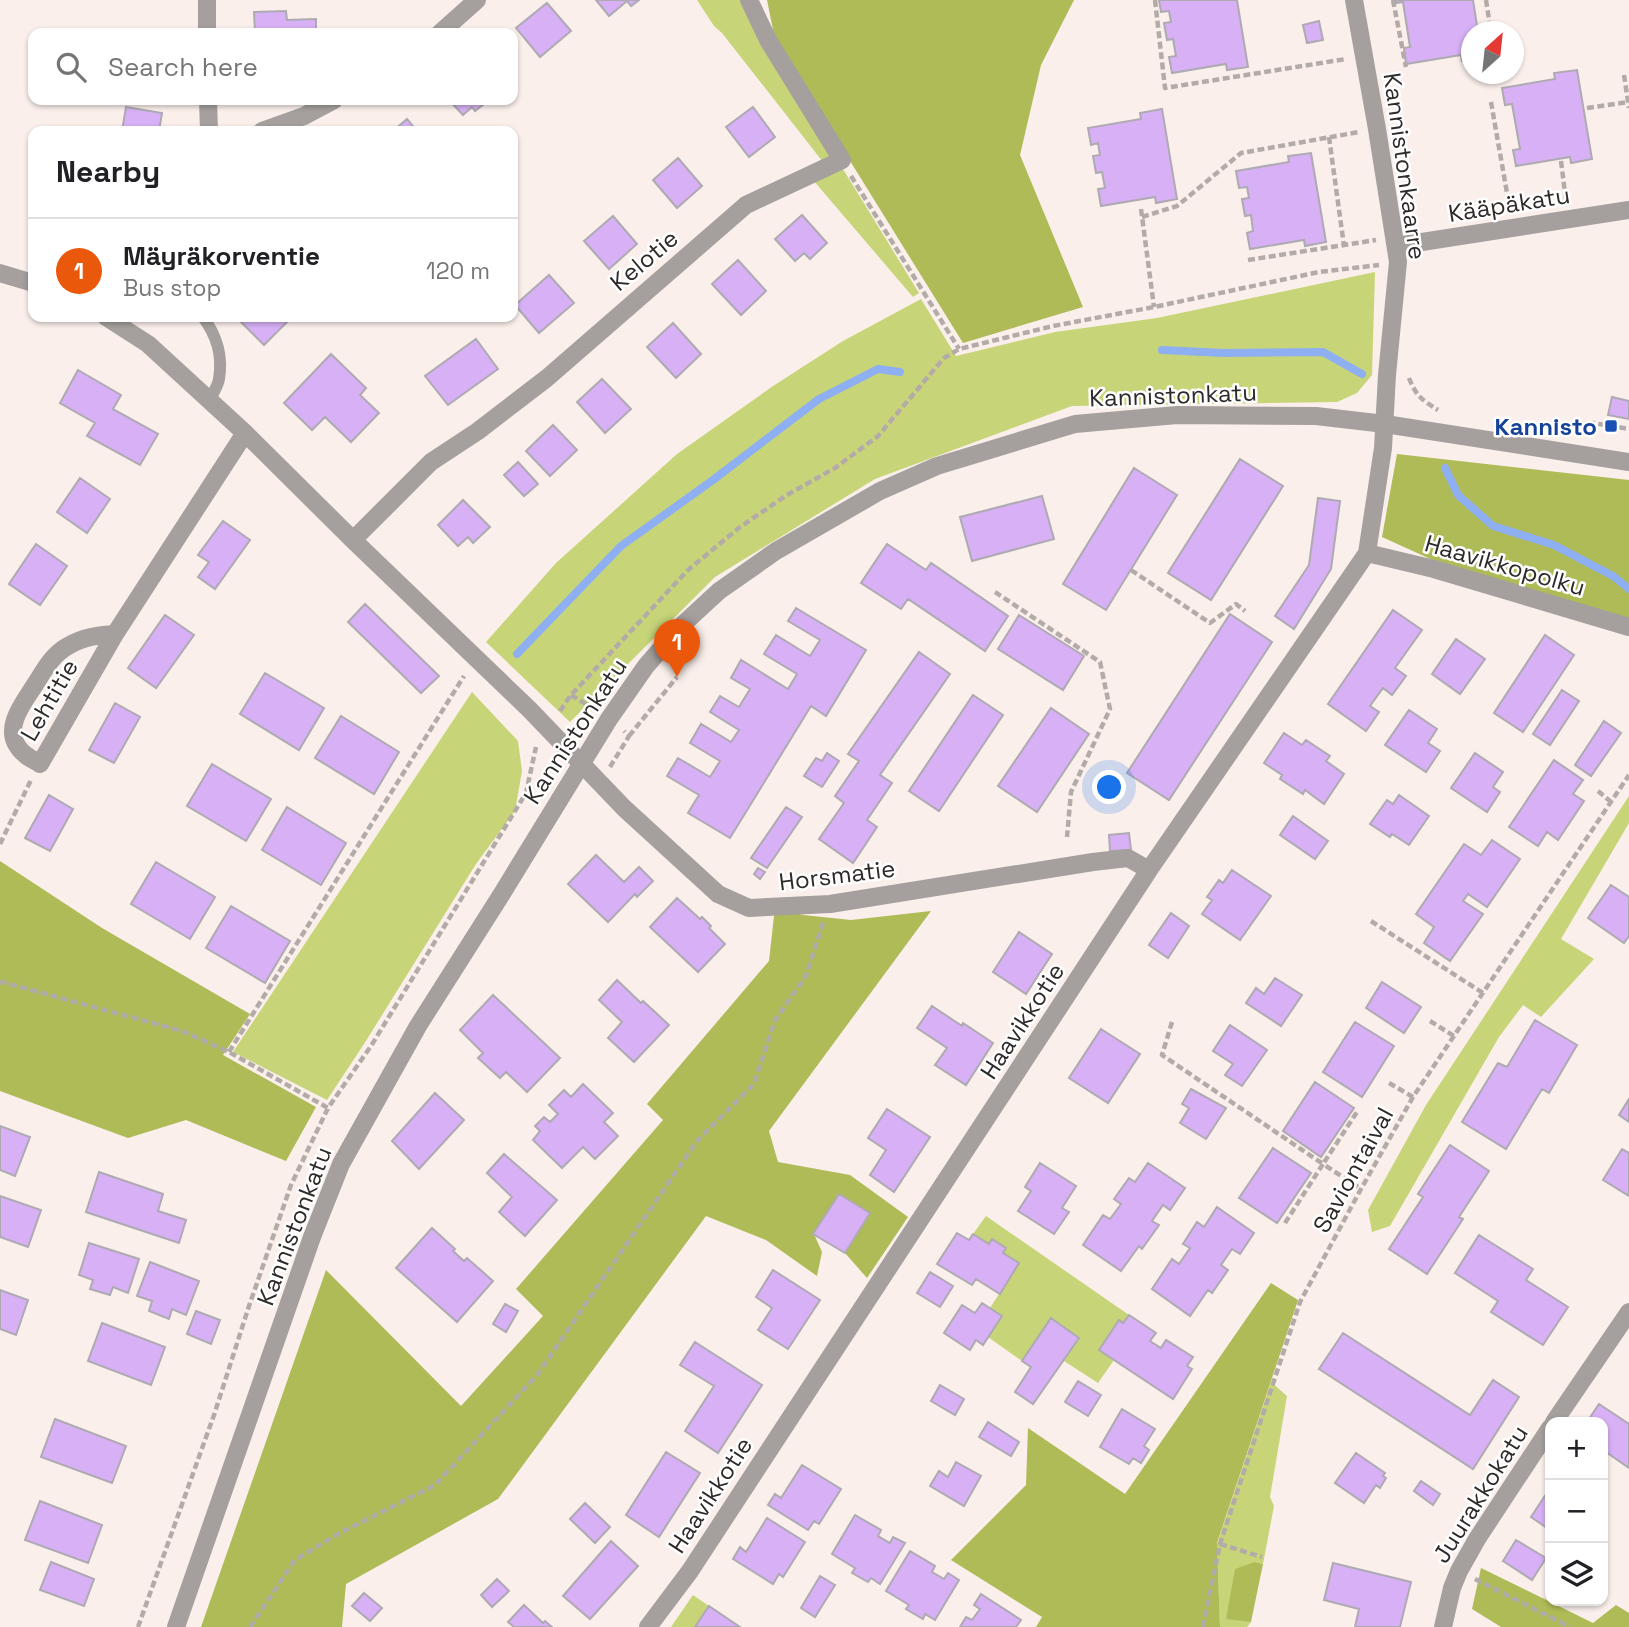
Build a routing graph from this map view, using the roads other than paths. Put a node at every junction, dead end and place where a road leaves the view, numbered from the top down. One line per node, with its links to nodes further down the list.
1 (207, 0): 5 (street)
2 (477, 0): 6 (street)
3 (749, 0): 21 (street, Kelotie)
4 (1354, 0): 12 (street, Kannistonkaarre)
5 (207, 28)
6 (446, 28)
7 (208, 105): 9 (street)
8 (325, 105): 10 (street)
9 (209, 126)
10 (276, 126)
11 (1629, 210): 12 (street, Kääpäkatu)
12 (1396, 249): 18 (street, Kannistonkaarre)
13 (0, 273): 14 (street)
14 (28, 281)
15 (207, 322): 17 (lane)
16 (133, 324): 17 (street, Horsmatie)
17 (210, 400): 19 (street, Horsmatie)
18 (1385, 424): 20 (street, Kannistonkatu); 22 (street, Haavikkotie); 25 (street, Kannistonkatu)
19 (246, 433): 21 (street, Horsmatie); 24 (street, Lehtitie)
20 (1629, 462)
21 (353, 540): 25 (street, Horsmatie)
22 (1367, 553): 23 (street, Haavikkopolku); 26 (street, Haavikkotie)
23 (1629, 627)
24 (115, 634): 24 (street, Lehtitie)
25 (581, 762): 26 (street, Horsmatie); 30 (street, Kannistonkatu)
26 (1149, 870): 31 (street, Haavikkotie)
27 (1629, 1312): 28 (street, Juurakkokatu)
28 (1557, 1417)
29 (1545, 1435): 32 (street, Juurakkokatu)
30 (176, 1627)
31 (648, 1627)
32 (1443, 1627)

